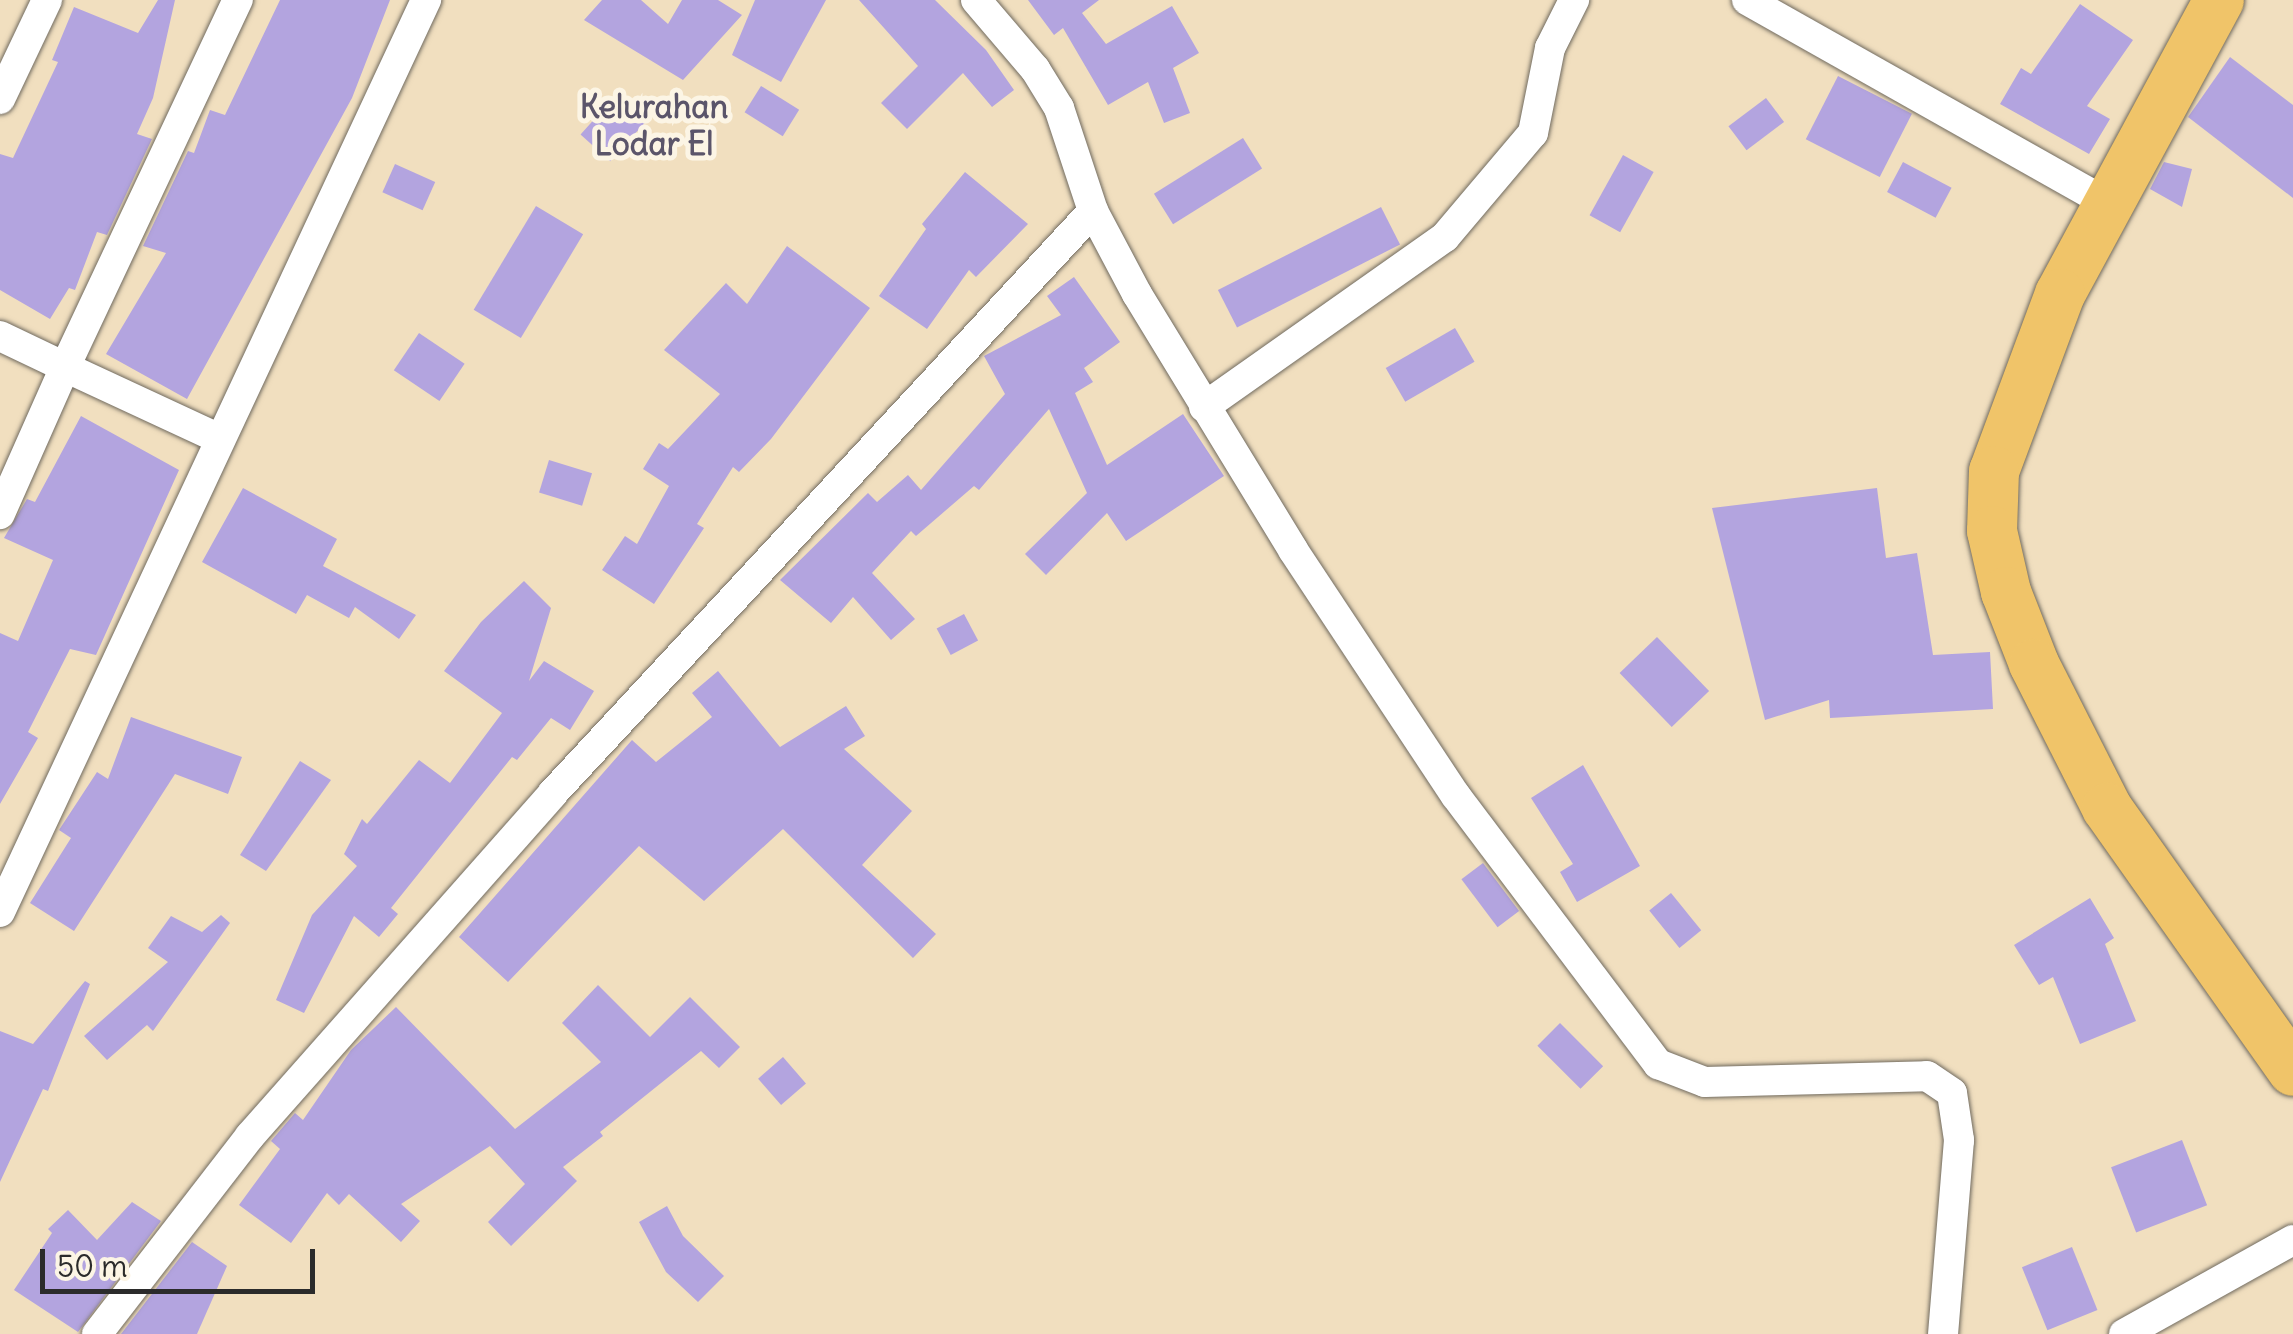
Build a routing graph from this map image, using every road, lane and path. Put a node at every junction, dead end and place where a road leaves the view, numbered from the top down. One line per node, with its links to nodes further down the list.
1 (47, 0): 8 (street)
2 (238, 0): 12 (street)
3 (426, 0): 14 (street)
4 (976, 0): 10 (street)
5 (1574, 0): 13 (street)
6 (1747, 0): 9 (street)
7 (2219, 0): 9 (highway)
8 (0, 100)
9 (2106, 202): 17 (highway)
10 (1093, 210): 13 (street); 19 (street)
11 (0, 336): 12 (street)
12 (66, 367): 14 (street); 15 (street)
13 (1204, 407): 20 (street)
14 (220, 440): 16 (street)
15 (0, 514)
16 (0, 912)
17 (2293, 1071)
18 (2293, 1240): 21 (street)
19 (97, 1334)
20 (1943, 1334)
21 (2124, 1334)

